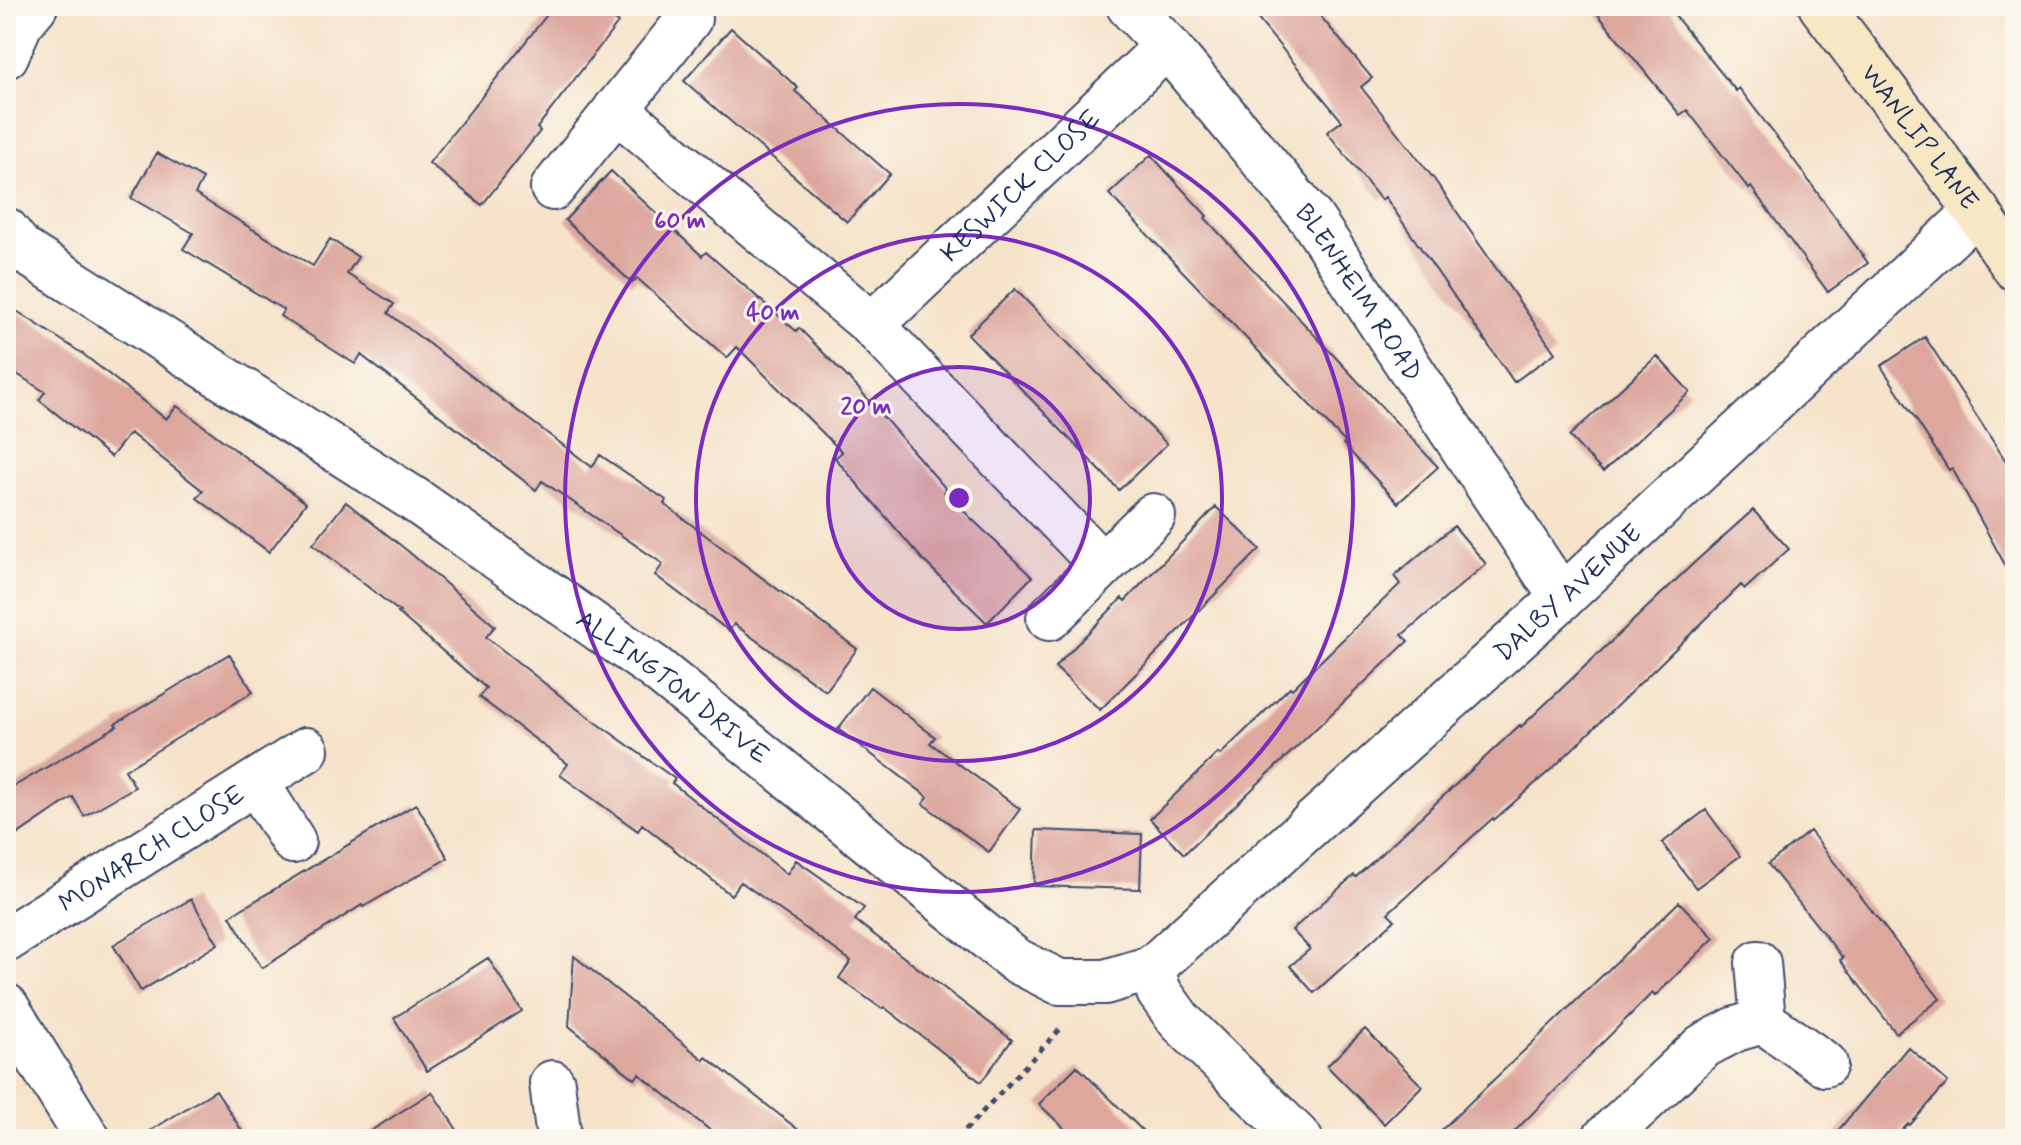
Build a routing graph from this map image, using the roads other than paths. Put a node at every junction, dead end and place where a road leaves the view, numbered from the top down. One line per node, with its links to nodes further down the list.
1 (35, 6): 6 (street)
2 (1129, 6): 5 (street, BLENHEIM ROAD)
3 (1821, 6): 9 (street, WANLIP LANE)
4 (689, 19): 7 (street)
5 (1167, 46): 12 (street, KESWICK CLOSE); 15 (street, BLENHEIM ROAD)
6 (6, 56)
7 (616, 109): 8 (street); 12 (street)
8 (553, 188)
9 (1977, 211): 11 (street, WANLIP LANE); 15 (street, DALBY AVENUE)
10 (6, 230): 22 (street, ALLINGTON DRIVE)
11 (2015, 268)
12 (872, 325): 14 (street)
13 (1153, 516): 14 (street)
14 (1102, 565): 16 (street)
15 (1562, 598): 22 (street, DALBY AVENUE)
16 (1049, 618)
17 (306, 750): 18 (street, MONARCH CLOSE)
18 (256, 782): 19 (street, MONARCH CLOSE); 20 (street, MONARCH CLOSE)
19 (293, 841)
20 (6, 940)
21 (1758, 963): 24 (street)
22 (1152, 968): 29 (street)
23 (6, 1006): 27 (street)
24 (1763, 1021): 25 (street); 30 (street)
25 (1825, 1064)
26 (552, 1083): 28 (street)
27 (88, 1139)
28 (559, 1139)
29 (1300, 1139)
30 (1604, 1139)

